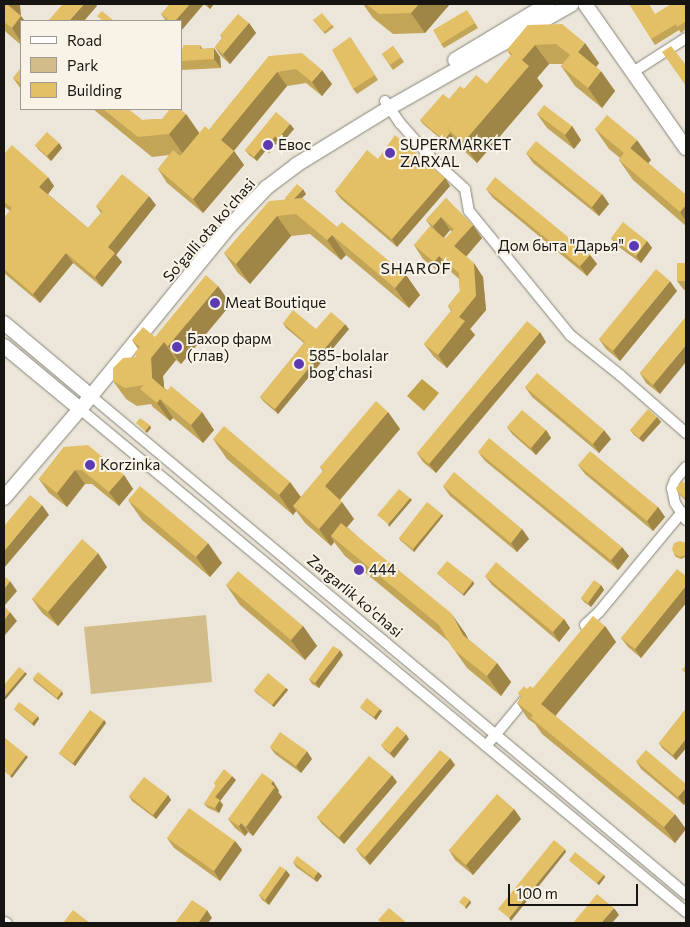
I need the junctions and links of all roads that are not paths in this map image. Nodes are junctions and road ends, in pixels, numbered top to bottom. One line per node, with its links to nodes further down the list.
1 (548, 4): 7 (main road, So'galli ota ko'chasi)
2 (572, 4): 7 (main road, So'galli ota ko'chasi)
3 (585, 4): 6 (main road)
4 (596, 4): 6 (main road)
5 (686, 38): 6 (street)
6 (637, 70): 8 (main road); 9 (main road)
7 (387, 105): 12 (main road, So'galli ota ko'chasi); 14 (street)
8 (686, 134)
9 (686, 148)
10 (4, 323): 12 (main road, Zargarlik ko'chasi)
11 (4, 346): 13 (main road)
12 (88, 393): 13 (main road, So'galli ota ko'chasi); 15 (street, Zargarlik ko'chasi)
13 (77, 406): 17 (street); 18 (main road, So'galli ota ko'chasi); 19 (main road, So'galli ota ko'chasi)
14 (686, 433)
15 (176, 467): 17 (street); 21 (street, Zargarlik ko'chasi)
16 (686, 467): 20 (street)
17 (165, 480): 22 (street)
18 (4, 484)
19 (4, 498)
20 (684, 516): 23 (street)
21 (308, 578): 22 (street); 25 (street, Zargarlik ko'chasi)
22 (297, 590): 26 (street)
23 (576, 637)
24 (535, 686): 25 (street)
25 (495, 734): 26 (street); 27 (street, Zargarlik ko'chasi)
26 (486, 746): 28 (street)
27 (686, 894)
28 (686, 912)

